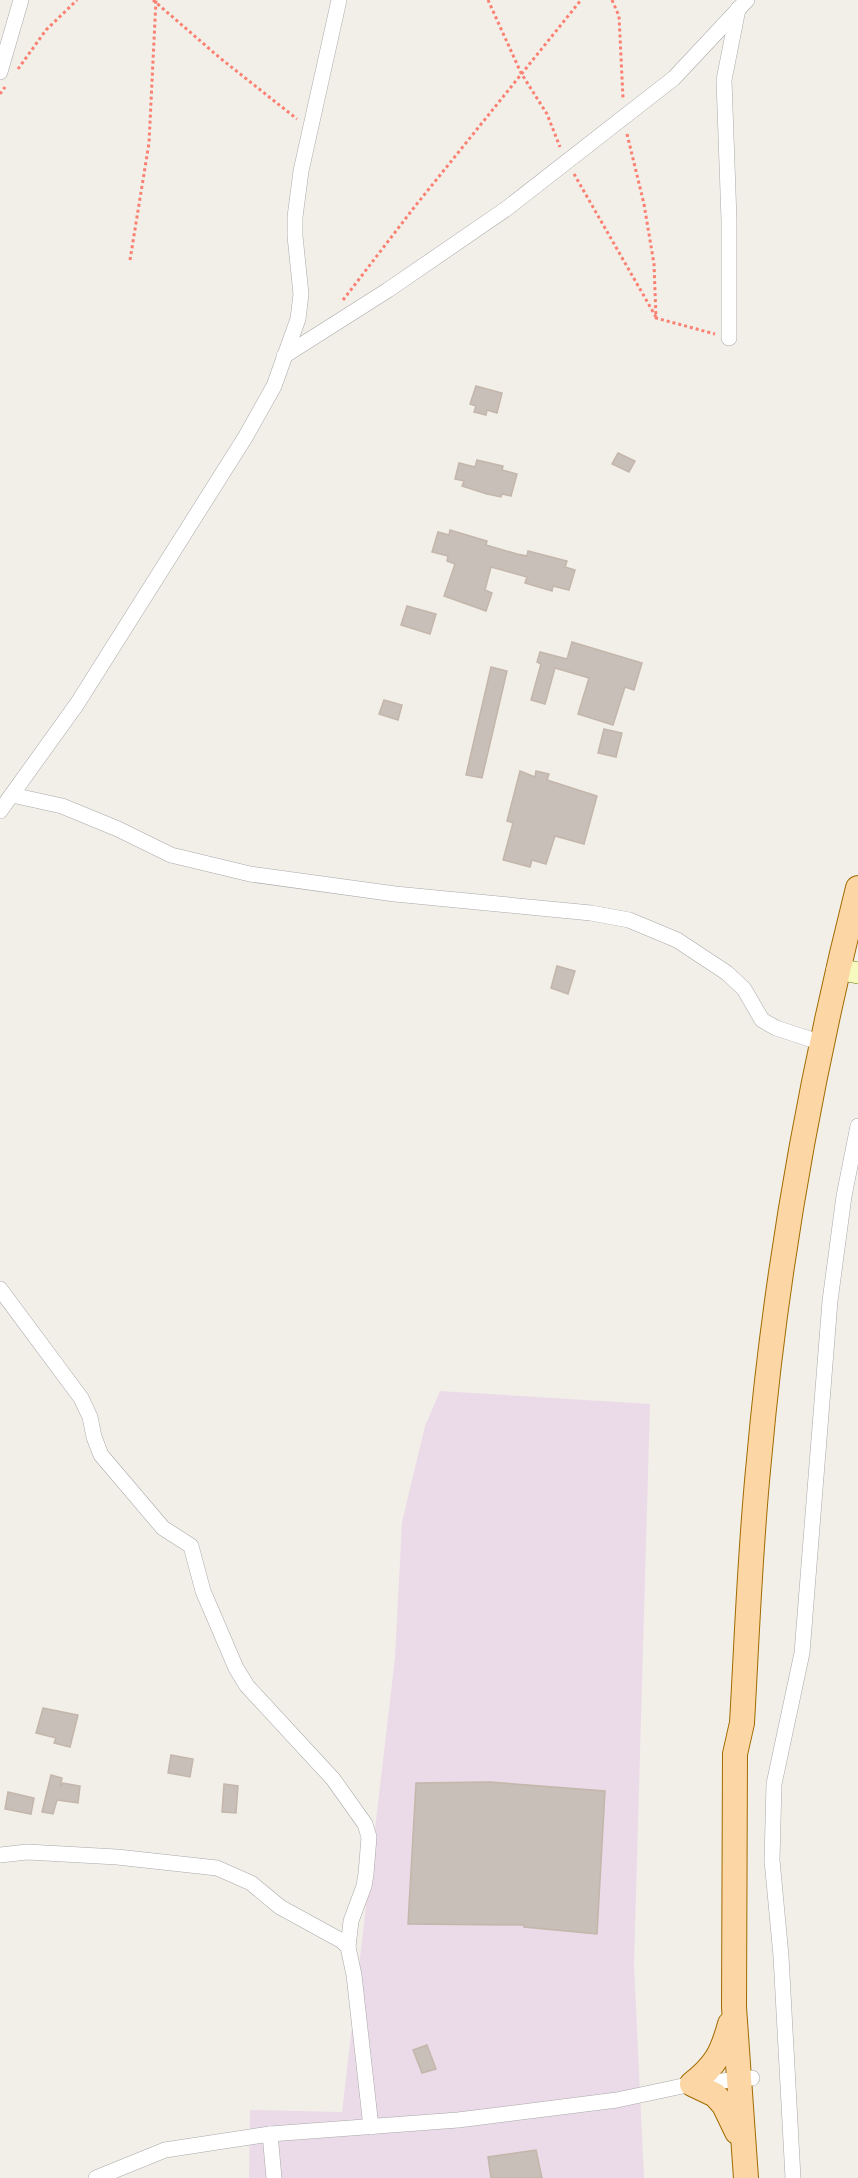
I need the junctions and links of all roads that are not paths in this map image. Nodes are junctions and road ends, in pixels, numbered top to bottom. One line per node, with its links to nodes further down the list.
1 (21, 0): 4 (street)
2 (339, 0): 6 (street)
3 (741, 3): 5 (street); 6 (street)
4 (6, 77)
5 (729, 338)
6 (284, 356): 7 (street)
7 (12, 795): 8 (street); 11 (street)
8 (0, 811)
9 (858, 888): 10 (main road)
10 (848, 971): 11 (main road)
11 (822, 1043): 14 (main road)
12 (858, 1126): 27 (street)
13 (0, 1289): 16 (street)
14 (742, 1723): 17 (main road); 18 (main road)
15 (0, 1855): 16 (street)
16 (348, 1947): 20 (street)
17 (734, 2007): 18 (main road); 19 (main road)
18 (745, 2079): 19 (street); 22 (main road); 26 (main road)
19 (692, 2084): 20 (street); 22 (main road)
20 (371, 2127): 21 (street)
21 (270, 2134): 23 (street); 24 (street)
22 (743, 2147): 25 (main road)
23 (96, 2178)
24 (274, 2178)
25 (746, 2178)
26 (758, 2178)
27 (793, 2178)

